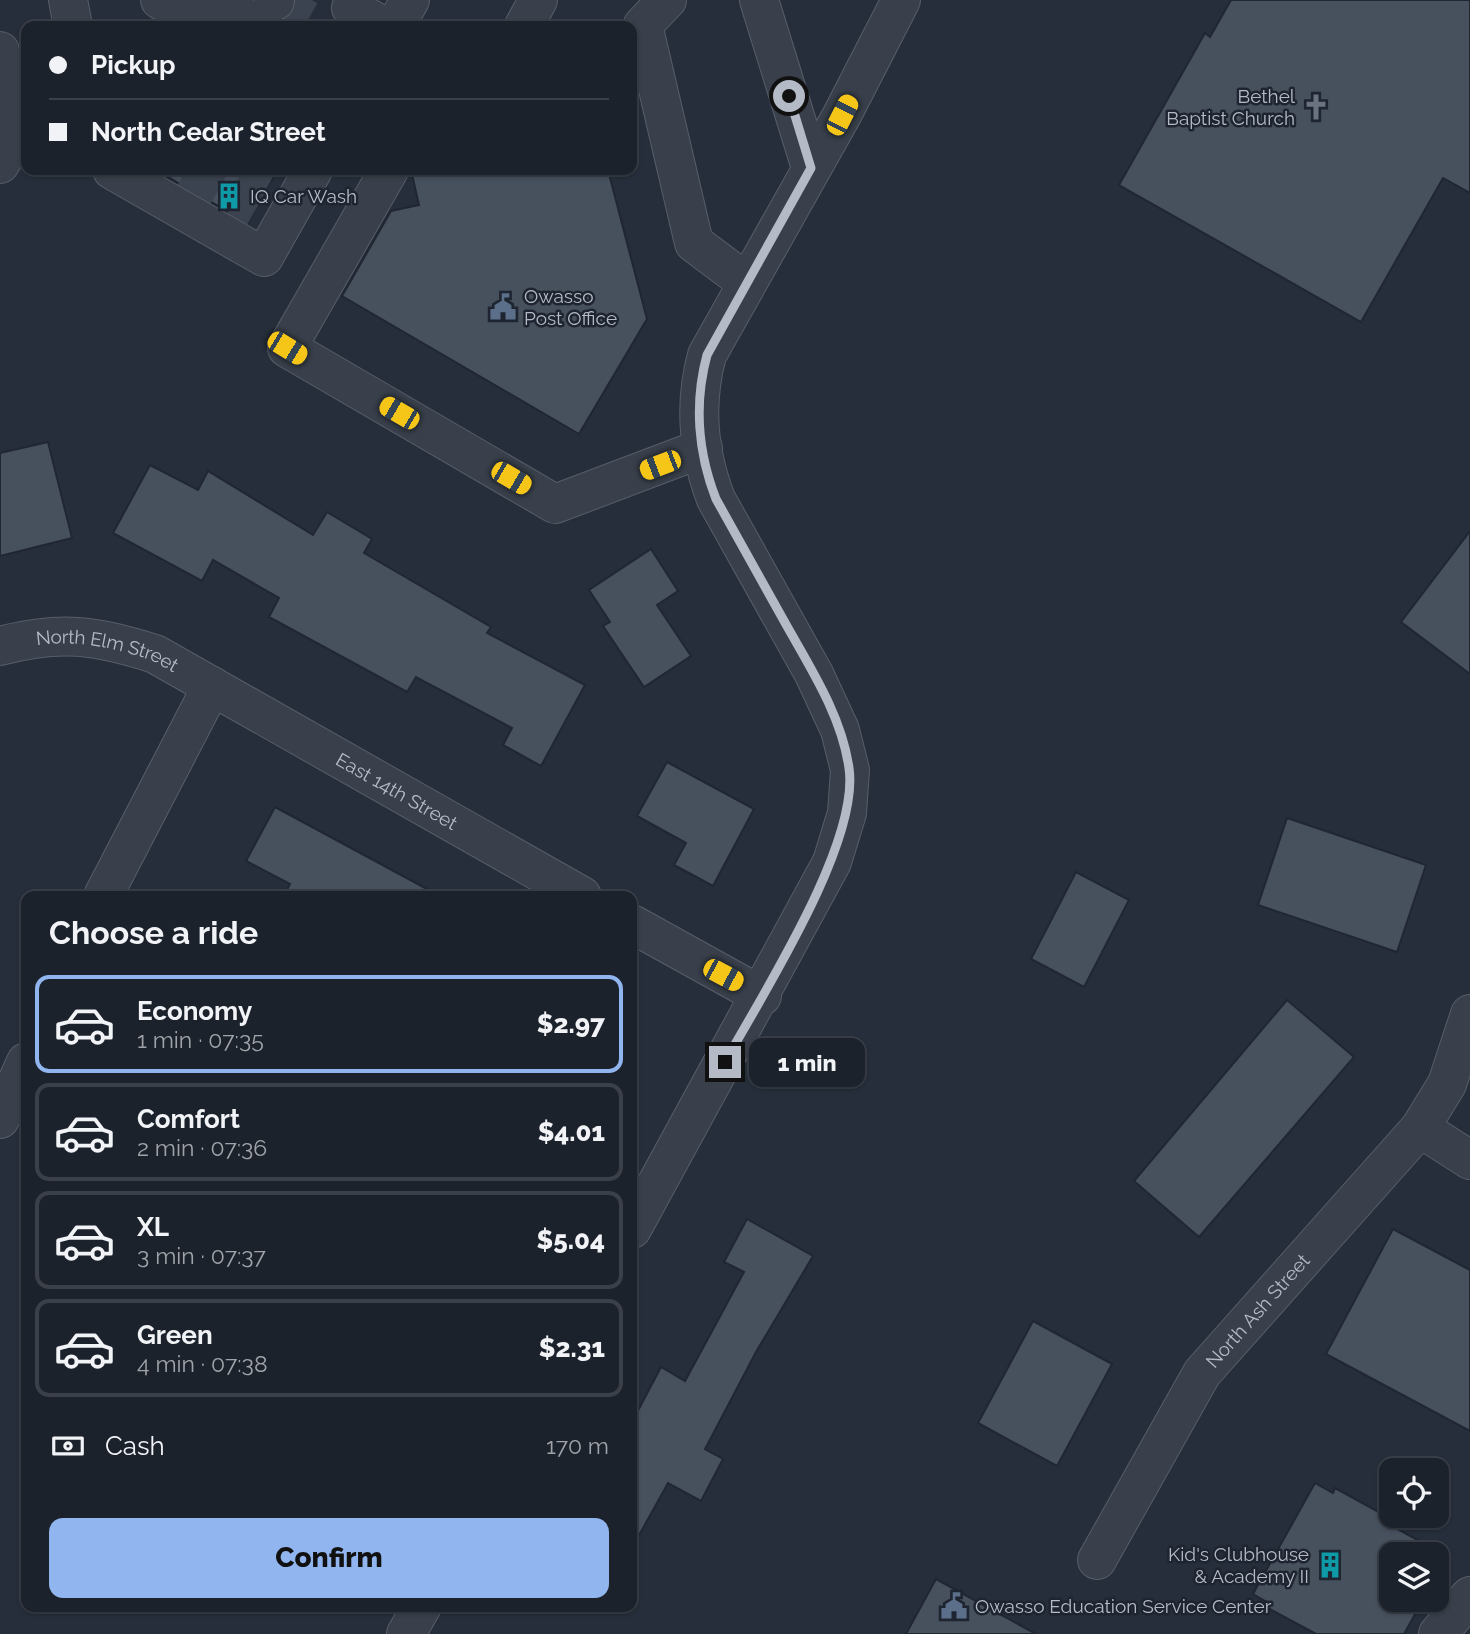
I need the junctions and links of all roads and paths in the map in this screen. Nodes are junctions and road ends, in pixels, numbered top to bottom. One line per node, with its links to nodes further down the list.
1 (68, 0): 9 (street)
2 (160, 0): 10 (street)
3 (213, 0): 8 (street)
4 (538, 0): 11 (street)
5 (667, 0): 19 (street)
6 (759, 0): 15 (street)
7 (901, 0): 15 (street)
8 (269, 9)
9 (72, 21)
10 (200, 21)
11 (527, 21)
12 (0, 51): 13 (street)
13 (4, 94): 14 (street)
14 (0, 164)
15 (811, 168): 19 (street)
16 (121, 175): 18 (street)
17 (386, 175): 20 (street)
18 (291, 190)
19 (746, 282): 20 (street)
20 (703, 448): 26 (street)
21 (0, 646): 22 (street, North Elm Street)
22 (212, 686): 23 (street); 24 (street, East 14th Street)
23 (106, 891)
24 (573, 891)
25 (637, 927): 26 (street)
26 (762, 996): 32 (street)
27 (1470, 1014): 30 (street, North Ash Street)
28 (21, 1073): 29 (street)
29 (0, 1119)
30 (1420, 1128): 31 (street); 33 (street, North Ash Street)
31 (1470, 1160)
32 (637, 1220)
33 (1097, 1560)
34 (1470, 1596): 37 (street)
35 (419, 1612): 36 (street)
36 (406, 1634)
37 (1438, 1634)

